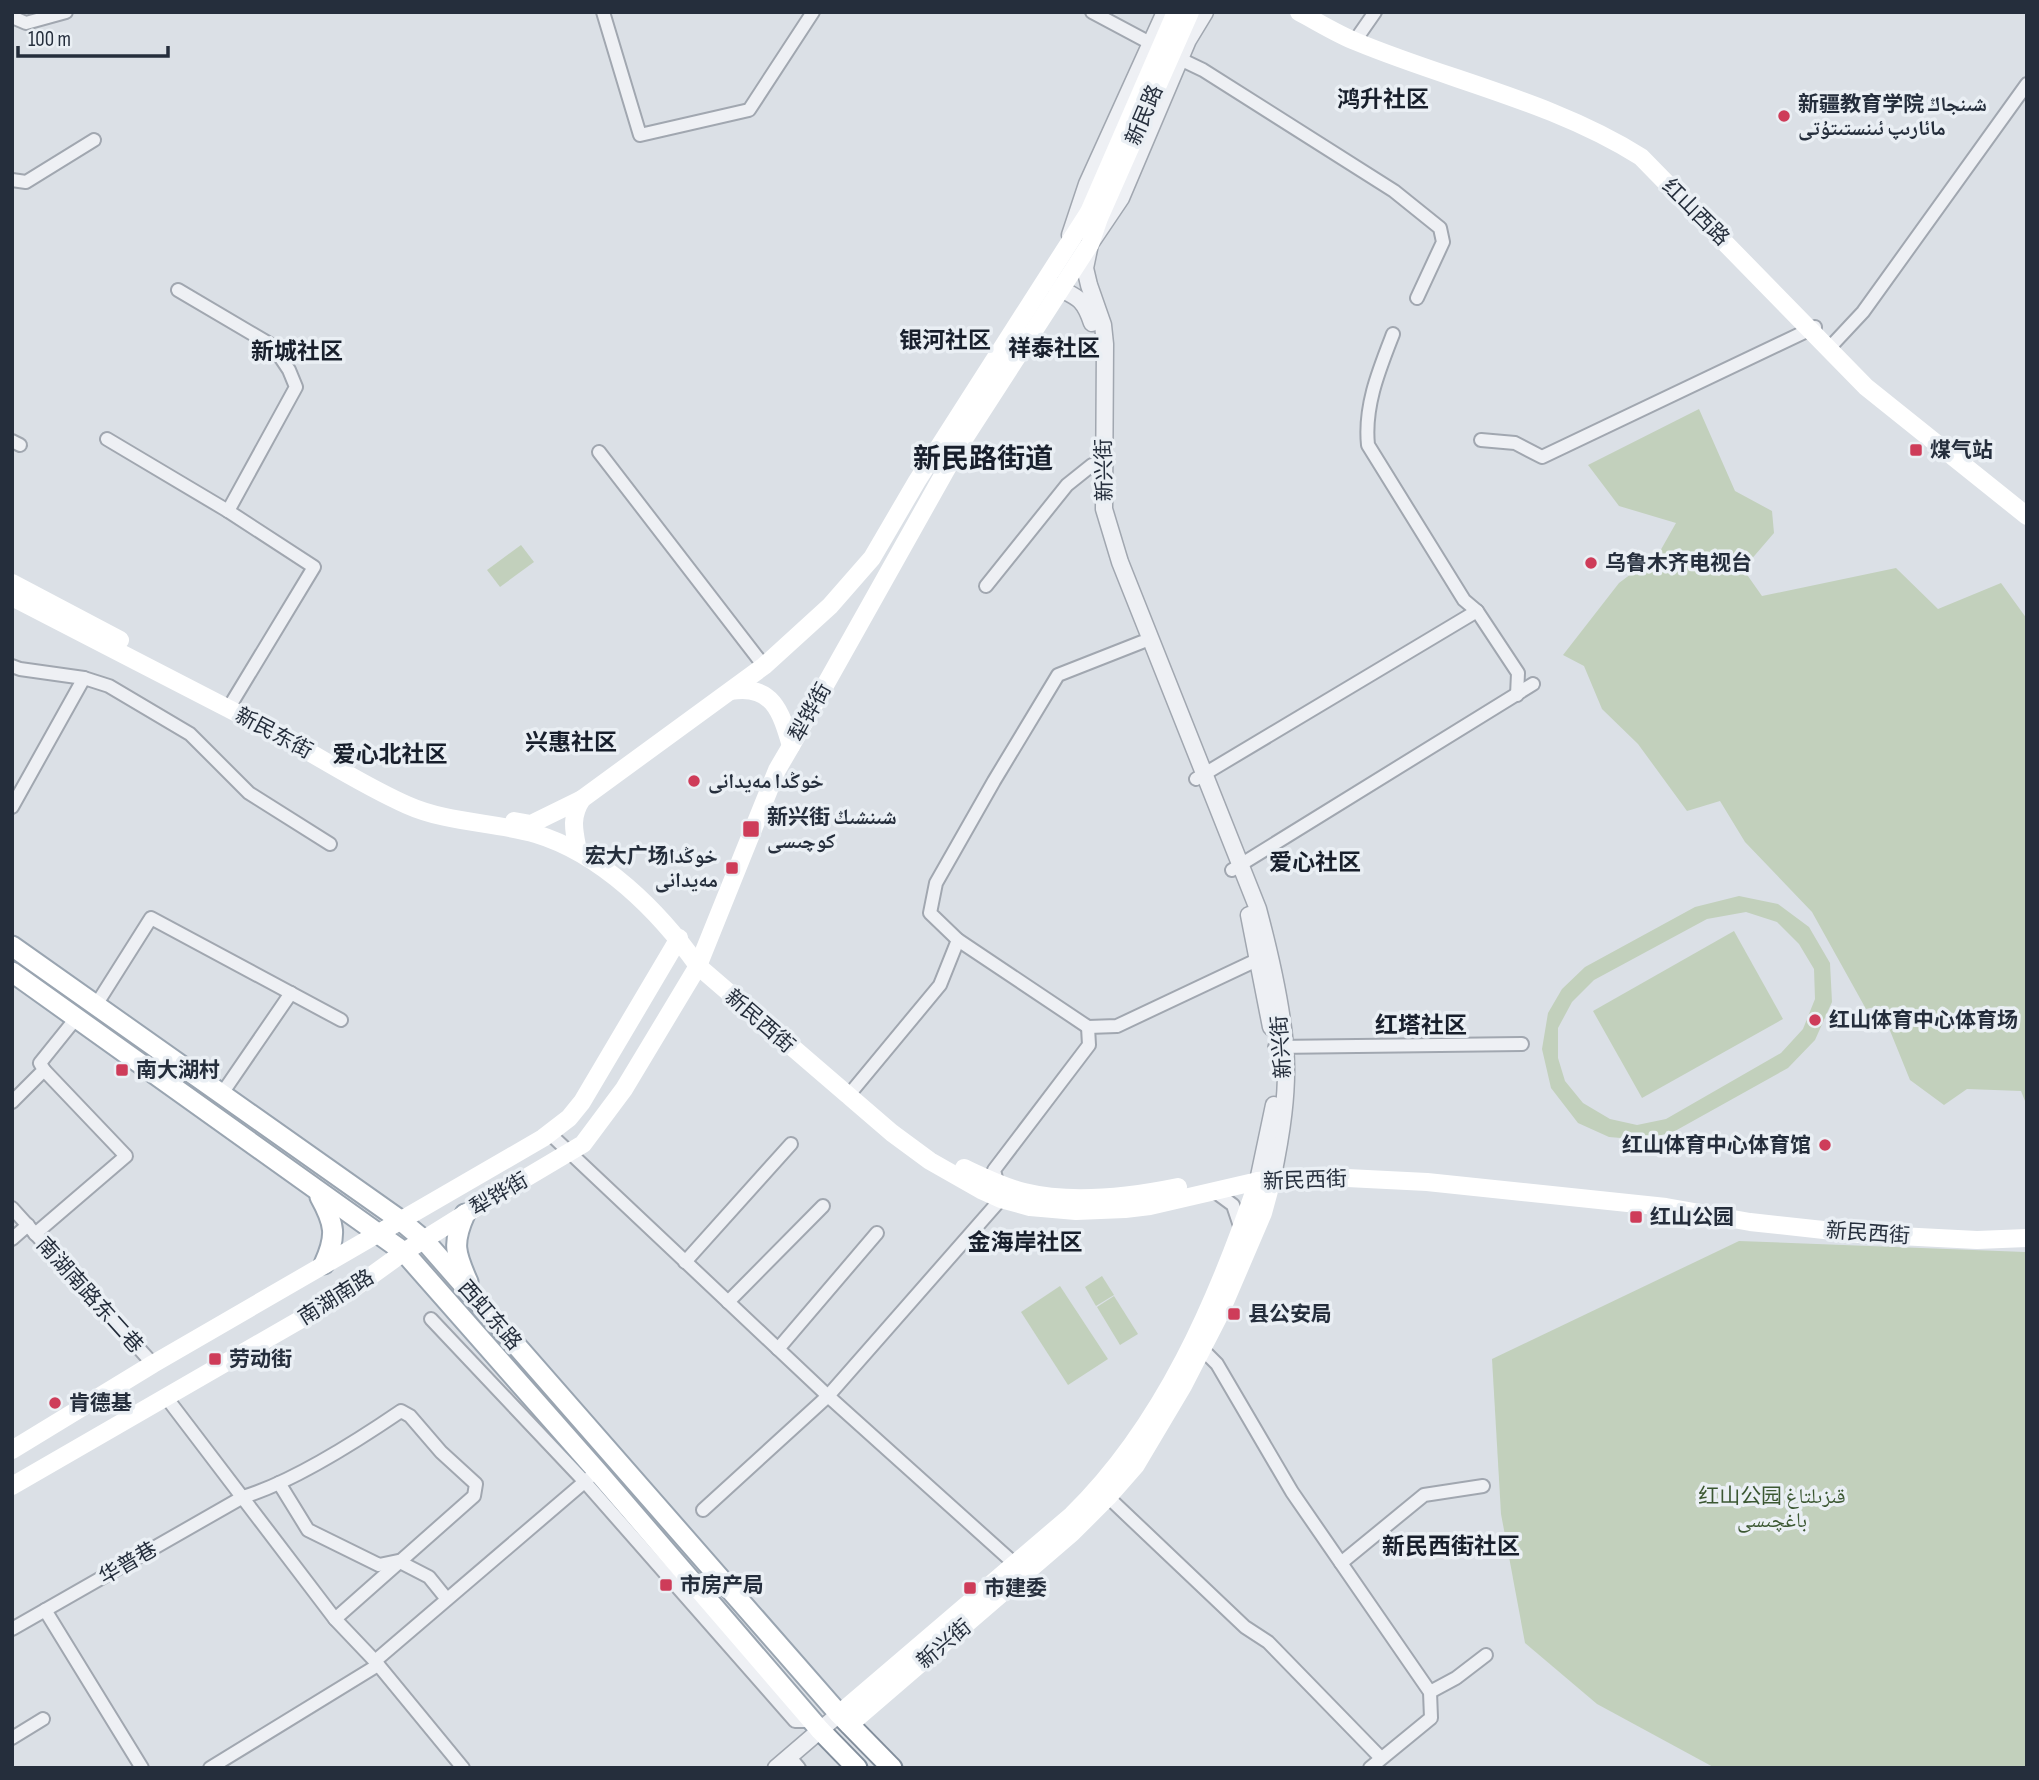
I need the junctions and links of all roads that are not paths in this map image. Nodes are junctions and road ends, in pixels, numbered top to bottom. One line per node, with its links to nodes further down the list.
1 (66, 12): 12 (street)
2 (603, 12): 3 (street)
3 (813, 12)
4 (1092, 12): 14 (street)
5 (1165, 12): 14 (street)
6 (1176, 12): 19 (main road, 新民路, bridge)
7 (1189, 12): 19 (main road, 新民路)
8 (1205, 12): 15 (street)
9 (1299, 12): 26 (main road, 红山西路)
10 (1319, 12): 13 (main road, 红山西路)
11 (1375, 12): 13 (street)
12 (12, 18)
13 (1359, 35): 26 (main road, 红山西路)
14 (1152, 44): 21 (street)
15 (1180, 60): 20 (street); 25 (street)
16 (2027, 84): 28 (street)
17 (94, 139): 18 (street)
18 (12, 180)
19 (1094, 215): 20 (main road, 犁铧街); 21 (main road)
20 (1090, 244): 24 (main road, 犁铧街); 49 (street, 新兴街)
21 (1066, 248): 22 (main road)
22 (1045, 280): 24 (street, 新兴街); 42 (main road)
23 (178, 289): 34 (street)
24 (1062, 290): 32 (street, 新兴街); 48 (main road, 犁铧街)
25 (1417, 298)
26 (1814, 328): 28 (main road, 红山西路); 30 (street); 35 (main road, 红山西路)
27 (1394, 334): 39 (street)
28 (1833, 343): 33 (main road, 红山西路)
29 (107, 439): 34 (street)
30 (1481, 440)
31 (599, 452): 42 (street)
32 (1092, 466): 37 (street); 40 (street, 新兴街)
33 (2027, 505)
34 (228, 511): 47 (street)
35 (2027, 516)
36 (12, 583): 47 (main road, 新民东街)
37 (986, 586)
38 (12, 597): 47 (main road, 新民东街)
39 (1477, 611): 46 (street); 49 (street)
40 (1142, 642): 49 (street, 新兴街); 56 (street)
41 (12, 666): 43 (street)
42 (764, 666): 45 (main road)
43 (84, 678): 51 (street); 52 (street)
44 (1533, 684): 46 (street)
45 (730, 691): 48 (main road); 50 (main road)
46 (1517, 695): 54 (street)
47 (230, 706): 50 (main road, 新民东街); 53 (main road, 新民东街)
48 (790, 746): 58 (main road, 犁铧街)
49 (1200, 777): 54 (street, 新兴街)
50 (582, 799): 53 (main road)
51 (12, 807)
52 (330, 844)
53 (578, 851): 55 (main road, 新民东街)
54 (1236, 868): 59 (street, 新兴街); 67 (street, 新兴街)
55 (679, 938): 58 (main road, 新民西街); 72 (main road, 犁铧街)
56 (958, 940): 65 (street); 69 (street)
57 (12, 946): 62 (main road, 西虹东路)
58 (701, 960): 69 (main road, 新民西街); 74 (main road, 犁铧街)
59 (1259, 960): 65 (street); 67 (street, 新兴街)
60 (12, 972): 63 (main road, 西虹东路)
61 (291, 993): 62 (street); 64 (street); 70 (street)
62 (96, 1005): 70 (main road, 西虹东路)
63 (77, 1017): 68 (street); 76 (main road, 西虹东路)
64 (341, 1020)
65 (1088, 1027): 78 (street)
66 (1522, 1044): 67 (street)
67 (1280, 1047): 75 (street, 新兴街)
68 (44, 1070): 71 (street); 85 (street)
69 (851, 1092): 78 (main road, 新民西街)
70 (221, 1094): 82 (main road, 西虹东路)
71 (12, 1102)
72 (549, 1133): 74 (street); 82 (main road, 犁铧街)
73 (791, 1144): 92 (street)
74 (569, 1153): 81 (main road, 犁铧街); 92 (street)
75 (1266, 1175): 77 (main road, 新民西街); 78 (main road, 新民西街); 83 (main road, 新兴街); 84 (main road, 新民西街); 88 (main road, 新民西街); 98 (main road, 新兴街)
76 (316, 1190): 86 (main road, 西虹东路); 93 (main road)
77 (1214, 1191): 78 (main road, 新民西街); 83 (street)
78 (1000, 1192): 100 (street)
79 (823, 1206): 95 (street)
80 (12, 1208): 85 (street, 南湖南路东二巷)
81 (465, 1214): 90 (main road, 犁铧街); 94 (main road)
82 (400, 1220): 86 (main road, 犁铧街); 90 (main road, 西虹东路)
83 (1242, 1229): 112 (main road, 新兴街)
84 (2027, 1229)
85 (31, 1230): 89 (street, 南湖南路东二巷); 99 (street, 南湖南路东二巷)
86 (377, 1233): 91 (main road, 西虹东路); 93 (main road, 南湖南路)
87 (877, 1233): 97 (street)
88 (2027, 1238)
89 (12, 1239)
90 (424, 1240): 91 (main road, 犁铧街); 94 (main road, 西虹东路)
91 (404, 1252): 101 (main road, 南湖南路); 103 (main road, 西虹东路)
92 (685, 1262): 95 (street)
93 (324, 1264): 99 (main road, 南湖南路)
94 (474, 1296): 121 (main road, 西虹东路)
95 (728, 1302): 97 (street)
96 (431, 1319): 103 (street)
97 (778, 1349): 100 (street)
98 (1202, 1349): 108 (main road, 新兴街); 111 (street)
99 (153, 1364): 102 (main road, 南湖南路)
100 (828, 1396): 109 (street); 112 (street)
101 (166, 1397): 105 (main road, 南湖南路); 107 (street)
102 (12, 1450)
103 (591, 1477): 113 (street); 122 (main road, 西虹东路)
104 (279, 1483): 107 (street, 华普巷); 110 (street); 110 (street, 华普巷)
105 (12, 1486)
106 (1483, 1486): 111 (street)
107 (243, 1497): 114 (street, 华普巷); 115 (street)
108 (1108, 1497): 121 (main road, 新兴街); 124 (street)
109 (703, 1510)
110 (398, 1561): 113 (street); 115 (street)
111 (1341, 1563): 119 (street)
112 (1016, 1565): 121 (main road, 新兴街)
113 (446, 1598): 118 (street)
114 (45, 1610): 116 (street, 华普巷); 126 (street)
115 (335, 1619): 118 (street)
116 (12, 1629)
117 (1486, 1655): 119 (street)
118 (376, 1663): 127 (street); 128 (street)
119 (1430, 1692): 124 (street)
120 (43, 1719): 123 (street)
121 (844, 1719): 122 (street); 131 (main road, 西虹东路)
122 (820, 1729): 125 (street); 129 (street); 130 (main road, 西虹东路)
123 (12, 1738)
124 (1381, 1758): 132 (street)
125 (793, 1766)
126 (142, 1768)
127 (210, 1768)
128 (463, 1768)
129 (776, 1768)
130 (858, 1768)
131 (892, 1768)
132 (1370, 1768)

